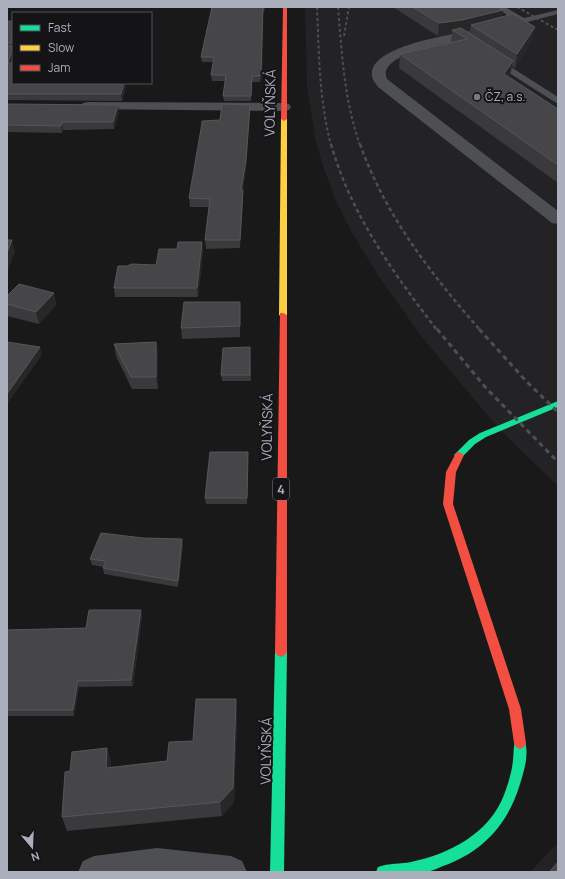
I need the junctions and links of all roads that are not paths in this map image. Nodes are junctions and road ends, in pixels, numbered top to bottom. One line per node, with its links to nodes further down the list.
1 (284, 7): 10 (main road, VOLYŇSKÁ / 4)
2 (499, 7): 4 (lane)
3 (558, 12): 4 (lane)
4 (521, 20): 5 (lane)
5 (458, 36): 6 (lane); 11 (street)
6 (471, 45)
7 (484, 54): 8 (lane)
8 (558, 101)
9 (78, 106): 10 (street)
10 (284, 107): 15 (main road, VOLYŇSKÁ / 4)
11 (558, 219)
12 (558, 404): 16 (main road)
13 (94, 872): 14 (street)
14 (231, 872)
15 (277, 872)
16 (383, 872)

